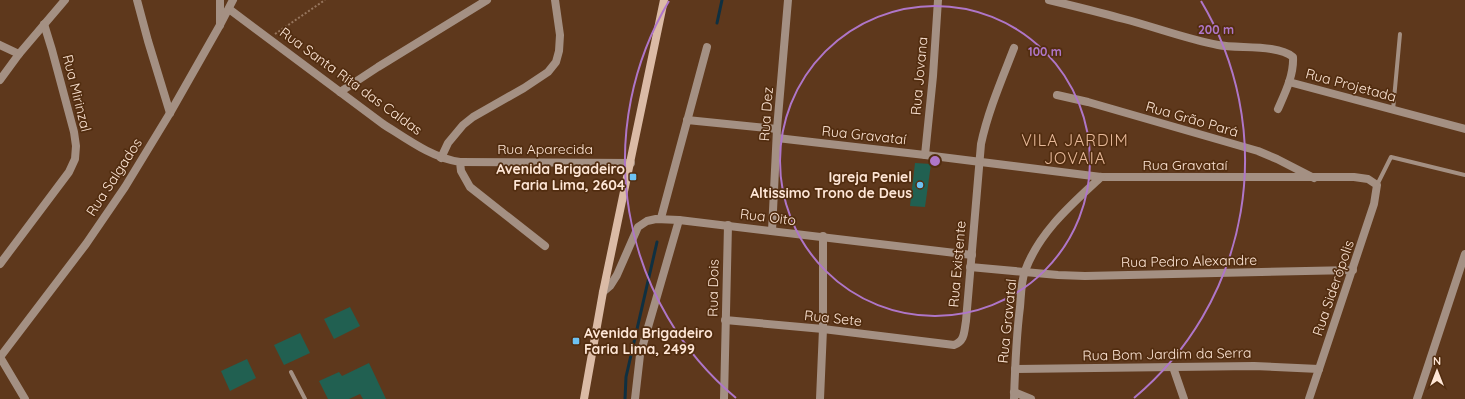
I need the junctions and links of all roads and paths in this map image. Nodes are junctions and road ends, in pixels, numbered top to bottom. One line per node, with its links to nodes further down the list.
1 (65, 0): 13 (street)
2 (137, 0): 27 (street)
3 (220, 0): 14 (street)
4 (233, 0): 12 (street, Rua Salgados)
5 (325, 0): 16 (path)
6 (487, 0): 23 (street)
7 (555, 0): 33 (street)
8 (664, 0): 36 (main road)
9 (788, 0): 29 (street, Rua Dez)
10 (938, 0): 32 (street, Rua Jovana)
11 (1049, 0): 22 (street, Rua Projetada)
12 (229, 9): 14 (street, Rua Salgados); 16 (street, Rua Santa Rita das Caldas)
13 (44, 24): 20 (street); 49 (street, Rua Mirinzal)
14 (220, 25): 27 (street, Rua Salgados)
15 (1400, 34): 26 (lane)
16 (269, 38): 23 (street, Rua Santa Rita das Caldas)
17 (0, 45): 20 (street)
18 (707, 47): 28 (street)
19 (1014, 48): 35 (street, Rua Existente)
20 (19, 54): 21 (street)
21 (0, 80)
22 (1289, 82): 25 (street); 26 (street, Rua Projetada)
23 (340, 92): 33 (street, Rua Santa Rita das Caldas)
24 (1057, 95): 39 (street, Rua Grão Pará)
25 (1278, 109)
26 (1393, 110): 30 (street, Rua Projetada)
27 (170, 113): 58 (street, Rua Salgados)
28 (687, 120): 29 (street); 41 (street)
29 (777, 129): 31 (street, Rua Dez)
30 (1465, 129)
31 (777, 138): 32 (street, Rua Gravataí); 44 (street, Rua Dez)
32 (925, 155): 35 (street, Rua Gravataí)
33 (441, 158): 34 (street, Rua Santa Rita das Caldas)
34 (460, 162): 36 (street, Rua Aparecida); 46 (street)
35 (978, 162): 38 (street, Rua Gravataí); 48 (street, Rua Existente)
36 (631, 163): 54 (main road)
37 (1465, 174): 40 (lane)
38 (1101, 177): 39 (street, Rua Gravataí); 53 (street, Rua Gravatal)
39 (1315, 178): 40 (street, Rua Gravataí)
40 (1377, 185): 52 (street, Rua Siderópolis)
41 (661, 218): 42 (street, Rua Oito); 54 (street, Rua Oito)
42 (679, 220): 43 (street, Rua Oito); 67 (street)
43 (728, 225): 44 (street, Rua Oito); 55 (street, Rua Dois)
44 (772, 231): 45 (street, Rua Oito)
45 (823, 236): 48 (street, Rua Oito); 56 (street)
46 (545, 246)
47 (1465, 254): 50 (street)
48 (972, 255): 51 (street, Rua Existente)
49 (0, 264)
50 (1464, 266): 73 (street)
51 (970, 267): 53 (street); 57 (street, Rua Existente)
52 (1353, 270): 53 (street, Rua Pedro Alexandre); 60 (street, Rua Siderópolis)
53 (1025, 272): 61 (street, Rua Gravatal)
54 (603, 292): 66 (main road)
55 (726, 320): 56 (street, Rua Sete); 68 (street, Rua Dois)
56 (823, 329): 57 (street, Rua Sete); 69 (street)
57 (937, 343)
58 (0, 357): 64 (street)
59 (1173, 367): 60 (street, Rua Bom Jardim da Serra); 61 (street, Rua Bom Jardim da Serra); 71 (street)
60 (1319, 368): 72 (street, Rua Siderópolis)
61 (1015, 369): 63 (street, Rua Gravatal)
62 (291, 372): 65 (lane)
63 (1014, 396): 70 (street)
64 (25, 399)
65 (305, 399)
66 (584, 399)
67 (635, 399)
68 (724, 399)
69 (820, 399)
70 (1031, 399)
71 (1184, 399)
72 (1309, 399)
73 (1417, 399)

